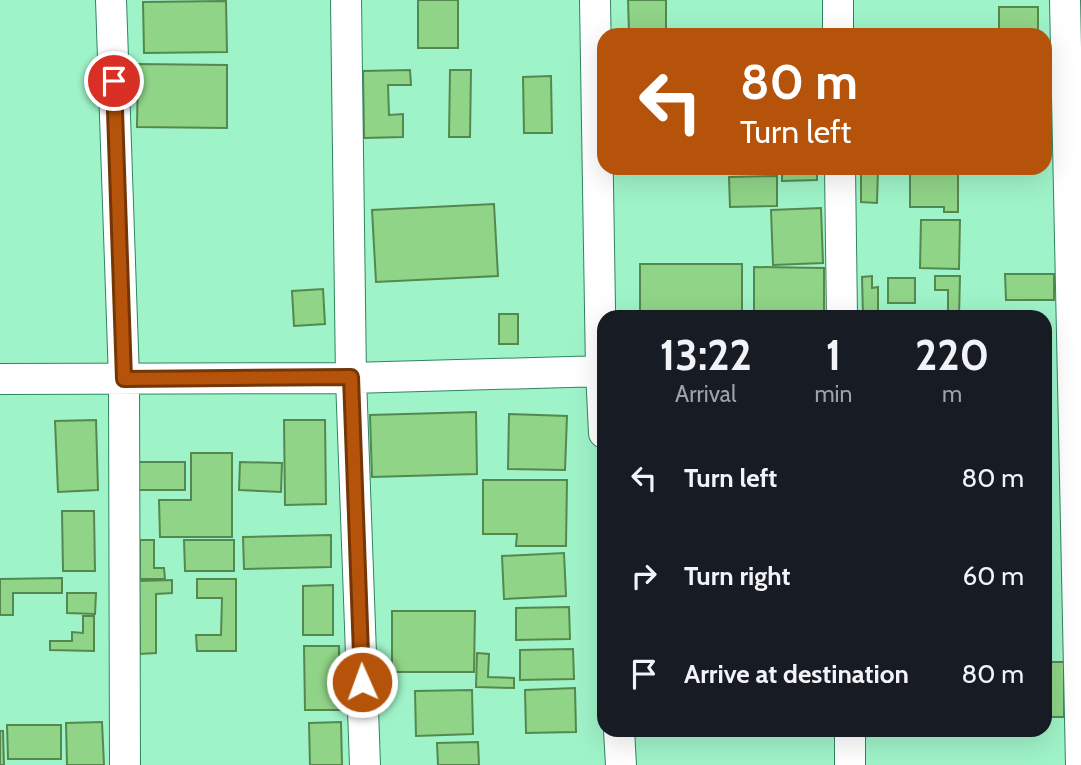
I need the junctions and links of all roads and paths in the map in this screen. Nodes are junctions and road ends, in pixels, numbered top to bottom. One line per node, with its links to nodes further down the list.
1 (111, 0): 16 (street)
2 (346, 0): 14 (street)
3 (595, 0): 7 (street)
4 (838, 0): 6 (street)
5 (1065, 0): 13 (street)
6 (838, 28)
7 (597, 106)
8 (598, 175): 10 (street)
9 (840, 175): 11 (street)
10 (601, 310)
11 (842, 310)
12 (597, 371): 14 (street)
13 (1066, 374): 23 (street)
14 (351, 377): 16 (street); 20 (street)
15 (0, 379): 16 (street)
16 (124, 379): 19 (street)
17 (619, 737): 21 (street)
18 (850, 737): 22 (street)
19 (125, 765)
20 (365, 765)
21 (621, 765)
22 (850, 765)
23 (1081, 765)

